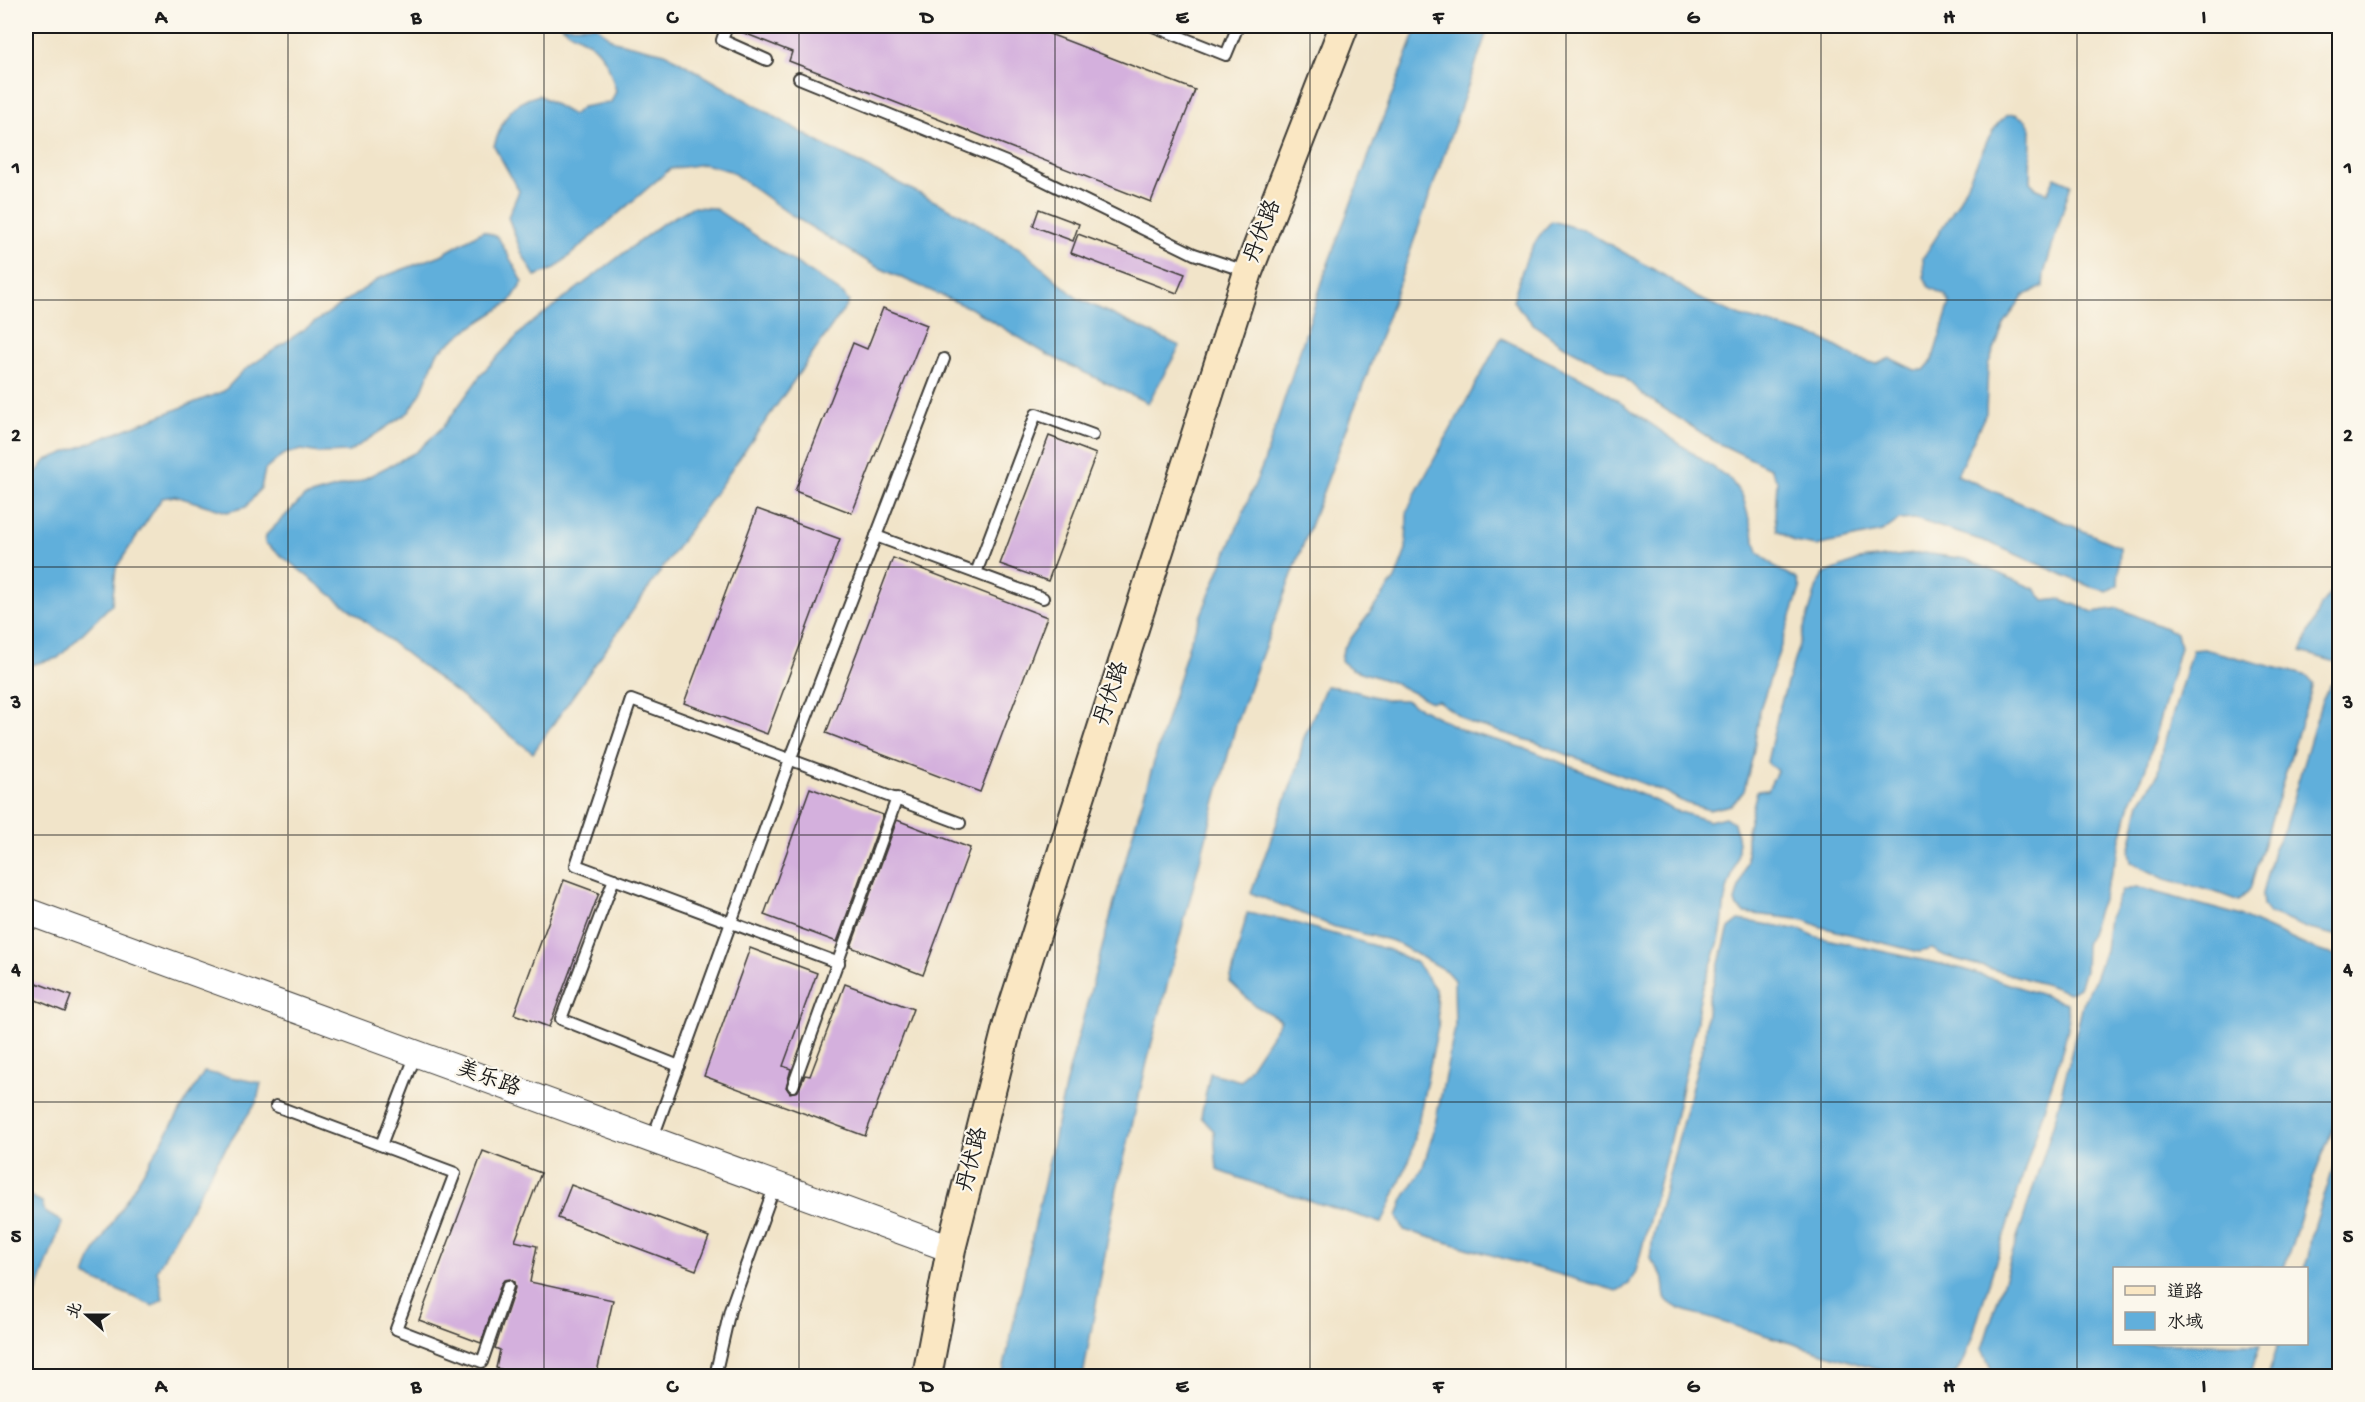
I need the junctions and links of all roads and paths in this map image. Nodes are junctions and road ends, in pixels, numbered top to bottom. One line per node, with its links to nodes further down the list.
1 (728, 26): 5 (lane)
2 (1153, 26): 3 (lane)
3 (1238, 26)
4 (1344, 26): 7 (main road, 丹伏路)
5 (767, 60)
6 (799, 78): 7 (lane)
7 (1248, 272): 27 (main road, 丹伏路)
8 (944, 359): 10 (lane)
9 (1093, 435): 11 (lane)
10 (876, 536): 11 (lane); 13 (lane)
11 (976, 573): 12 (lane)
12 (1043, 598)
13 (790, 760): 14 (lane); 16 (lane); 18 (lane)
14 (897, 798): 15 (lane); 19 (lane)
15 (960, 823)
16 (614, 879): 18 (lane); 21 (lane)
17 (26, 911): 20 (street, 美乐路)
18 (731, 923): 19 (lane); 21 (lane)
19 (839, 963): 22 (lane)
20 (416, 1054): 24 (street, 美乐路); 25 (lane)
21 (679, 1065): 24 (lane)
22 (793, 1086)
23 (276, 1106): 25 (lane)
24 (652, 1140): 26 (street, 美乐路)
25 (381, 1145): 28 (lane)
26 (775, 1185): 27 (street, 美乐路); 29 (lane)
27 (951, 1249): 30 (main road, 丹伏路)
28 (507, 1286)
29 (715, 1377)
30 (927, 1377)

